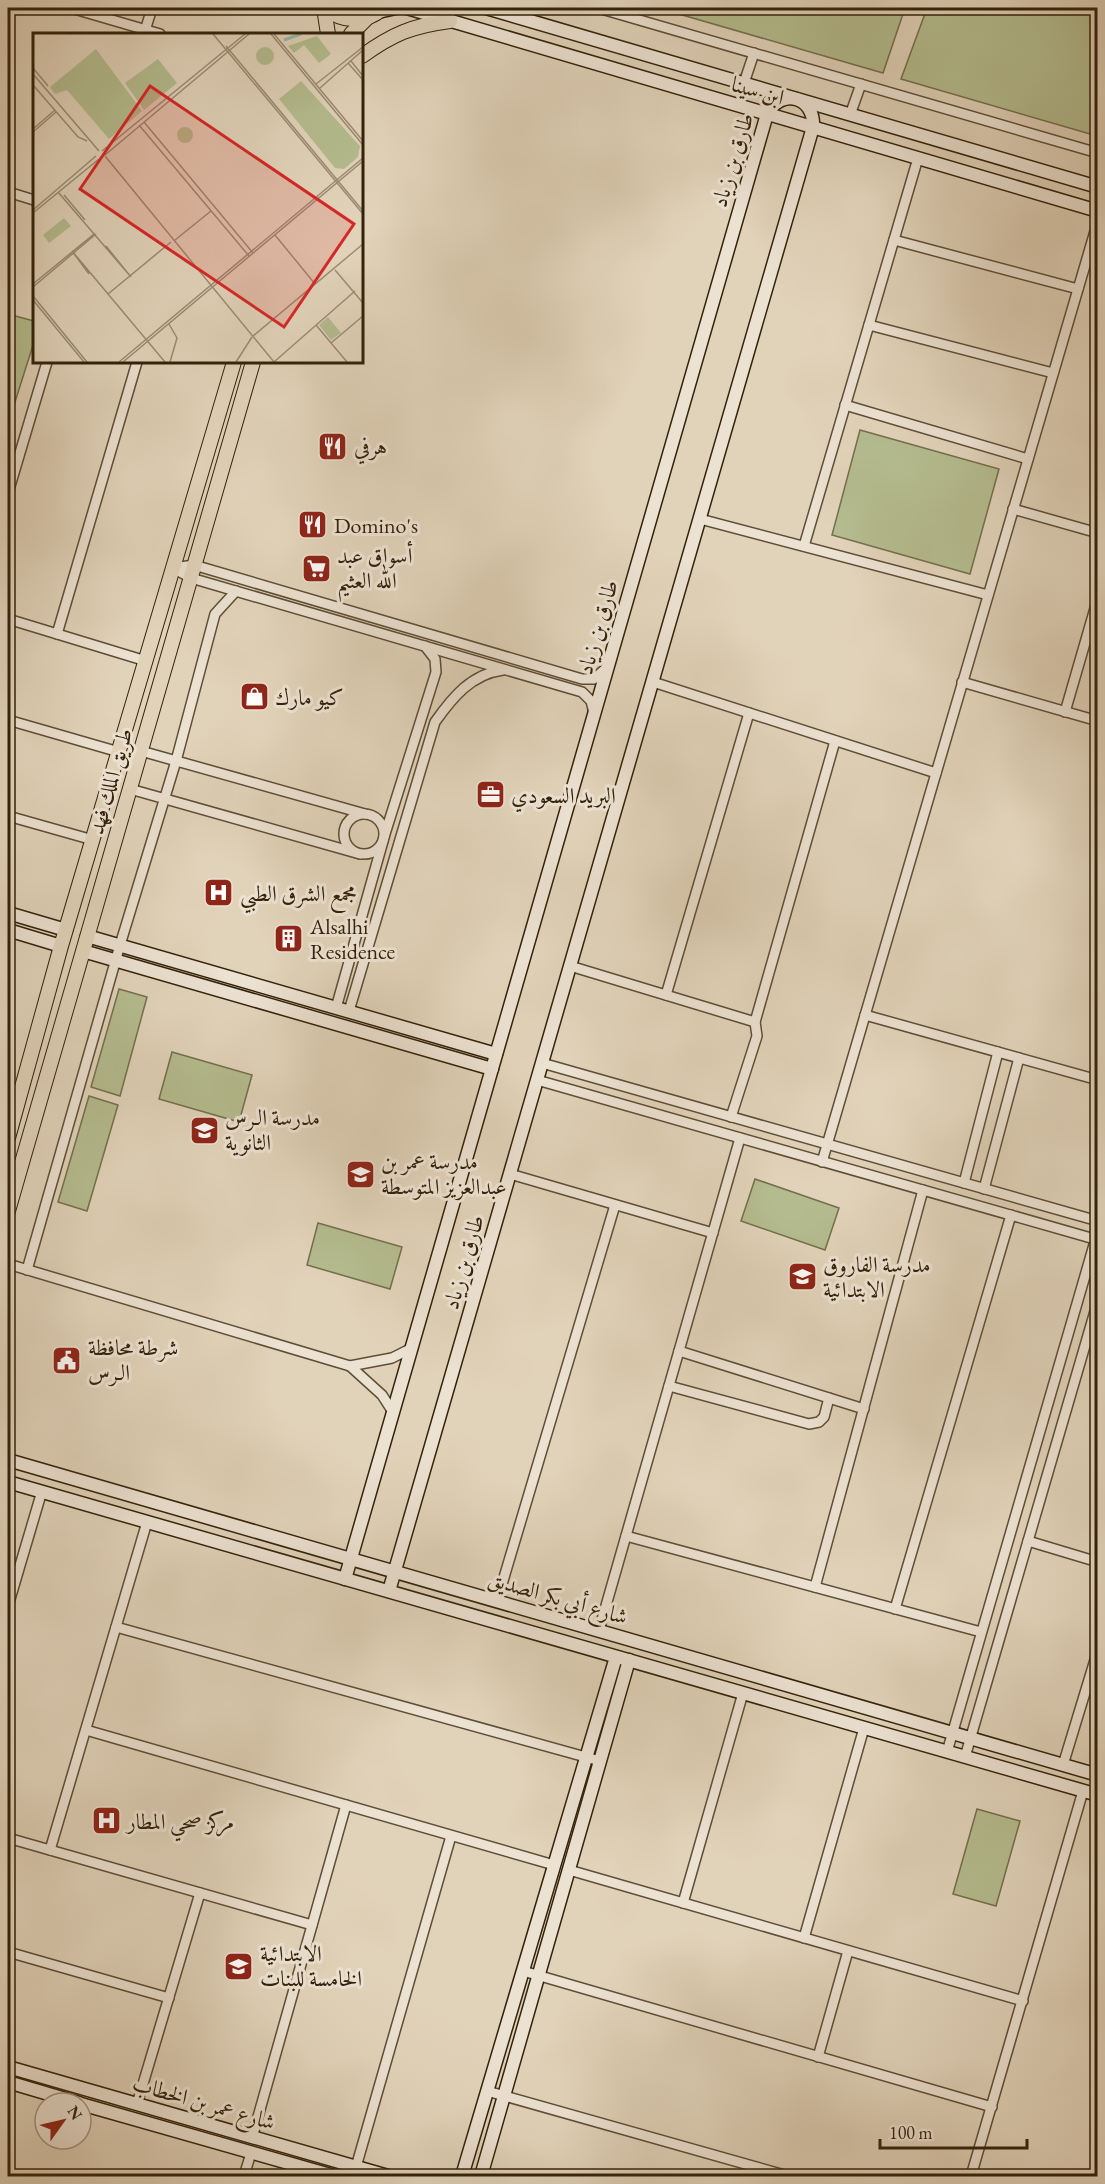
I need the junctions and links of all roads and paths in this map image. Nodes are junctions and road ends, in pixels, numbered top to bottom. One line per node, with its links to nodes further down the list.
1 (71, 8): 12 (street)
2 (152, 8): 12 (street)
3 (325, 8): 9 (main road); 13 (main road)
4 (396, 8): 9 (street)
5 (408, 8): 11 (street, ابن سينا)
6 (486, 8): 17 (street, ابن سينا)
7 (598, 8): 10 (street)
8 (637, 8): 10 (street)
9 (376, 12): 14 (main road)
10 (634, 18): 15 (street)
11 (450, 21): 16 (main road); 20 (street, ابن سينا)
12 (145, 32)
13 (328, 33)
14 (352, 33)
15 (754, 53): 17 (street); 18 (street)
16 (363, 55)
17 (744, 84): 19 (street, ابن سينا)
18 (861, 84): 21 (street); 23 (street)
19 (798, 99): 20 (street, طارق بن زياد); 21 (street, ابن سينا); 22 (street)
20 (767, 114): 22 (street, ابن سينا); 55 (street, طارق بن زياد)
21 (850, 115): 25 (street, ابن سينا)
22 (813, 128): 24 (street, ابن سينا); 42 (street, طارق بن زياد)
23 (1098, 153)
24 (918, 158): 28 (street, ابن سينا); 30 (street)
25 (1098, 187)
26 (8, 192): 27 (street)
27 (33, 200)
28 (1098, 211)
29 (1098, 221): 31 (street)
30 (894, 240): 31 (street); 32 (street)
31 (1078, 289): 37 (street)
32 (869, 325): 37 (street); 38 (street)
33 (47, 363): 40 (street)
34 (137, 363): 52 (street)
35 (234, 363): 45 (main road, طريق الملك فهد)
36 (254, 363): 46 (main road, طريق الملك فهد)
37 (1053, 373): 39 (street)
38 (845, 405): 39 (street); 44 (street)
39 (1028, 459): 41 (street)
40 (8, 493)
41 (1013, 509): 43 (street); 48 (street)
42 (700, 519): 44 (street); 57 (street, طارق بن زياد)
43 (1098, 533)
44 (804, 546): 48 (street)
45 (173, 568): 46 (street); 54 (main road, طريق الملك فهد)
46 (193, 572): 47 (street); 55 (street); 65 (main road, طريق الملك فهد)
47 (236, 591): 53 (street); 67 (street)
48 (988, 596): 58 (street)
49 (1098, 598): 51 (street)
50 (8, 619): 52 (street)
51 (1094, 624): 59 (street)
52 (57, 634): 54 (street)
53 (423, 645): 56 (street); 74 (street)
54 (146, 661): 66 (main road, طريق الملك فهد)
55 (609, 664): 60 (street, طارق بن زياد)
56 (506, 669): 60 (street); 73 (street)
57 (652, 682): 61 (street); 86 (street, طارق بن زياد)
58 (963, 682): 59 (street); 68 (street)
59 (1065, 712): 63 (street)
60 (594, 713): 92 (street, طارق بن زياد)
61 (749, 713): 64 (street); 87 (street)
62 (8, 720): 66 (street)
63 (1098, 721)
64 (835, 741): 68 (street); 90 (street)
65 (141, 751): 67 (street); 69 (main road, طريق الملك فهد)
66 (119, 752): 75 (main road, طريق الملك فهد)
67 (176, 761): 70 (street); 71 (street)
68 (936, 773): 89 (street)
69 (130, 789): 70 (street); 81 (main road, طريق الملك فهد)
70 (164, 798): 76 (street); 82 (street)
71 (365, 814): 74 (street); 76 (street)
72 (8, 816): 75 (street)
73 (403, 829): 74 (street); 77 (street)
74 (384, 839): 76 (street); 77 (street); 88 (street)
75 (93, 840): 80 (main road, طريق الملك فهد)
76 (360, 854)
77 (393, 862): 88 (street)
78 (8, 913): 80 (street)
79 (8, 930): 83 (street)
80 (66, 930): 83 (main road, طريق الملك فهد)
81 (87, 936): 82 (street); 84 (main road, طريق الملك فهد)
82 (120, 945): 85 (street); 88 (street)
83 (61, 946): 99 (main road, طريق الملك فهد)
84 (83, 951): 85 (street); 108 (main road, طريق الملك فهد)
85 (117, 961): 95 (street); 114 (street)
86 (570, 966): 87 (street); 94 (street, طارق بن زياد)
87 (666, 995): 90 (street)
88 (342, 1010): 92 (street)
89 (865, 1015): 91 (street); 101 (street)
90 (755, 1022): 98 (street)
91 (998, 1052): 93 (street); 104 (street)
92 (496, 1054): 95 (street, طارق بن زياد)
93 (1019, 1058): 97 (street); 105 (street)
94 (542, 1063): 96 (street, طارق بن زياد); 98 (street)
95 (492, 1069): 117 (street, طارق بن زياد)
96 (537, 1080): 100 (street); 103 (street, طارق بن زياد)
97 (1098, 1080)
98 (731, 1117): 101 (street)
99 (8, 1138)
100 (740, 1138): 102 (street); 111 (street)
101 (827, 1144): 102 (street); 104 (street)
102 (822, 1161): 106 (street)
103 (510, 1174): 107 (street); 133 (street, طارق بن زياد)
104 (964, 1183): 105 (street)
105 (984, 1189): 110 (street)
106 (924, 1190): 109 (street); 122 (street)
107 (615, 1205): 111 (street); 137 (street)
108 (8, 1211)
109 (1011, 1215): 112 (street); 139 (street)
110 (1098, 1221)
111 (713, 1233): 118 (street)
112 (1097, 1237): 142 (street)
113 (8, 1264): 114 (street)
114 (27, 1270): 119 (street)
115 (1098, 1301): 116 (street)
116 (1093, 1333): 130 (street)
117 (412, 1348): 119 (street); 123 (street, طارق بن زياد)
118 (679, 1351): 120 (street); 121 (street)
119 (350, 1366): 123 (street)
120 (669, 1386): 121 (street); 129 (street)
121 (829, 1398): 122 (street)
122 (864, 1408): 135 (street)
123 (393, 1412): 131 (street, طارق بن زياد)
124 (8, 1452): 125 (street)
125 (12, 1461): 131 (street, شارع أبي بكر الصديق)
126 (8, 1482): 127 (street, شارع أبي بكر الصديق)
127 (42, 1491): 128 (street, شارع أبي بكر الصديق); 138 (street)
128 (147, 1522): 134 (street, شارع أبي بكر الصديق); 140 (street)
129 (626, 1536): 135 (street); 141 (street)
130 (1028, 1540): 132 (street); 151 (street)
131 (351, 1559): 133 (street, شارع أبي بكر الصديق); 134 (street, طارق بن زياد)
132 (1098, 1562)
133 (395, 1571): 136 (street, طارق بن زياد); 137 (street, شارع أبي بكر الصديق)
134 (345, 1579): 136 (street, شارع أبي بكر الصديق)
135 (815, 1587): 139 (street)
136 (389, 1591): 144 (street, شارع أبي بكر الصديق)
137 (497, 1601): 141 (street, شارع أبي بكر الصديق)
138 (8, 1606)
139 (895, 1609): 142 (street)
140 (116, 1627): 149 (street); 154 (street)
141 (599, 1630): 150 (street, شارع أبي بكر الصديق)
142 (981, 1632): 150 (street)
143 (1098, 1650): 146 (street)
144 (616, 1657): 145 (street, شارع أبي بكر الصديق); 154 (street)
145 (629, 1660): 147 (street, شارع أبي بكر الصديق); 155 (street)
146 (1095, 1669): 156 (street)
147 (743, 1693): 148 (street, شارع أبي بكر الصديق); 167 (street)
148 (864, 1728): 152 (street, شارع أبي بكر الصديق); 169 (street)
149 (86, 1730): 160 (street); 163 (street)
150 (953, 1732): 151 (street, شارع أبي بكر الصديق); 152 (street)
151 (971, 1738): 153 (street); 156 (street, شارع أبي بكر الصديق)
152 (947, 1752): 153 (street, شارع أبي بكر الصديق)
153 (965, 1757): 158 (street, شارع أبي بكر الصديق)
154 (586, 1758): 155 (street); 164 (street)
155 (600, 1761): 165 (street)
156 (1063, 1765): 157 (street, شارع أبي بكر الصديق)
157 (1098, 1775)
158 (1083, 1791): 159 (street, شارع أبي بكر الصديق); 175 (street)
159 (1098, 1796)
160 (346, 1805): 161 (street); 168 (street)
161 (451, 1836): 164 (street); 187 (street)
162 (8, 1838): 163 (street)
163 (50, 1850): 166 (street)
164 (554, 1865): 172 (street)
165 (569, 1870): 167 (street); 173 (street)
166 (200, 1893): 168 (street); 174 (street)
167 (683, 1903): 169 (street)
168 (312, 1925): 185 (street)
169 (804, 1938): 170 (street)
170 (848, 1950): 175 (street); 176 (street)
171 (8, 1952): 174 (street)
172 (523, 1971): 173 (street); 180 (street)
173 (538, 1975): 176 (street); 181 (street)
174 (169, 1998): 182 (street)
175 (1023, 2001): 184 (street)
176 (818, 2056): 184 (street)
177 (8, 2067): 182 (street, شارع عمر بن الخطاب)
178 (8, 2082): 179 (street, شارع عمر بن الخطاب)
179 (39, 2091)
180 (488, 2091): 181 (street); 191 (street)
181 (504, 2096): 192 (street); 193 (street)
182 (137, 2104): 185 (street, شارع عمر بن الخطاب)
183 (93, 2107): 186 (street, شارع عمر بن الخطاب)
184 (992, 2107): 194 (street)
185 (252, 2138): 187 (street, شارع عمر بن الخطاب)
186 (251, 2153): 188 (street); 189 (street, شارع عمر بن الخطاب)
187 (356, 2167): 190 (street, شارع عمر بن الخطاب)
188 (244, 2176)
189 (334, 2176)
190 (388, 2176)
191 (462, 2176)
192 (481, 2176)
193 (788, 2176)
194 (971, 2176)

